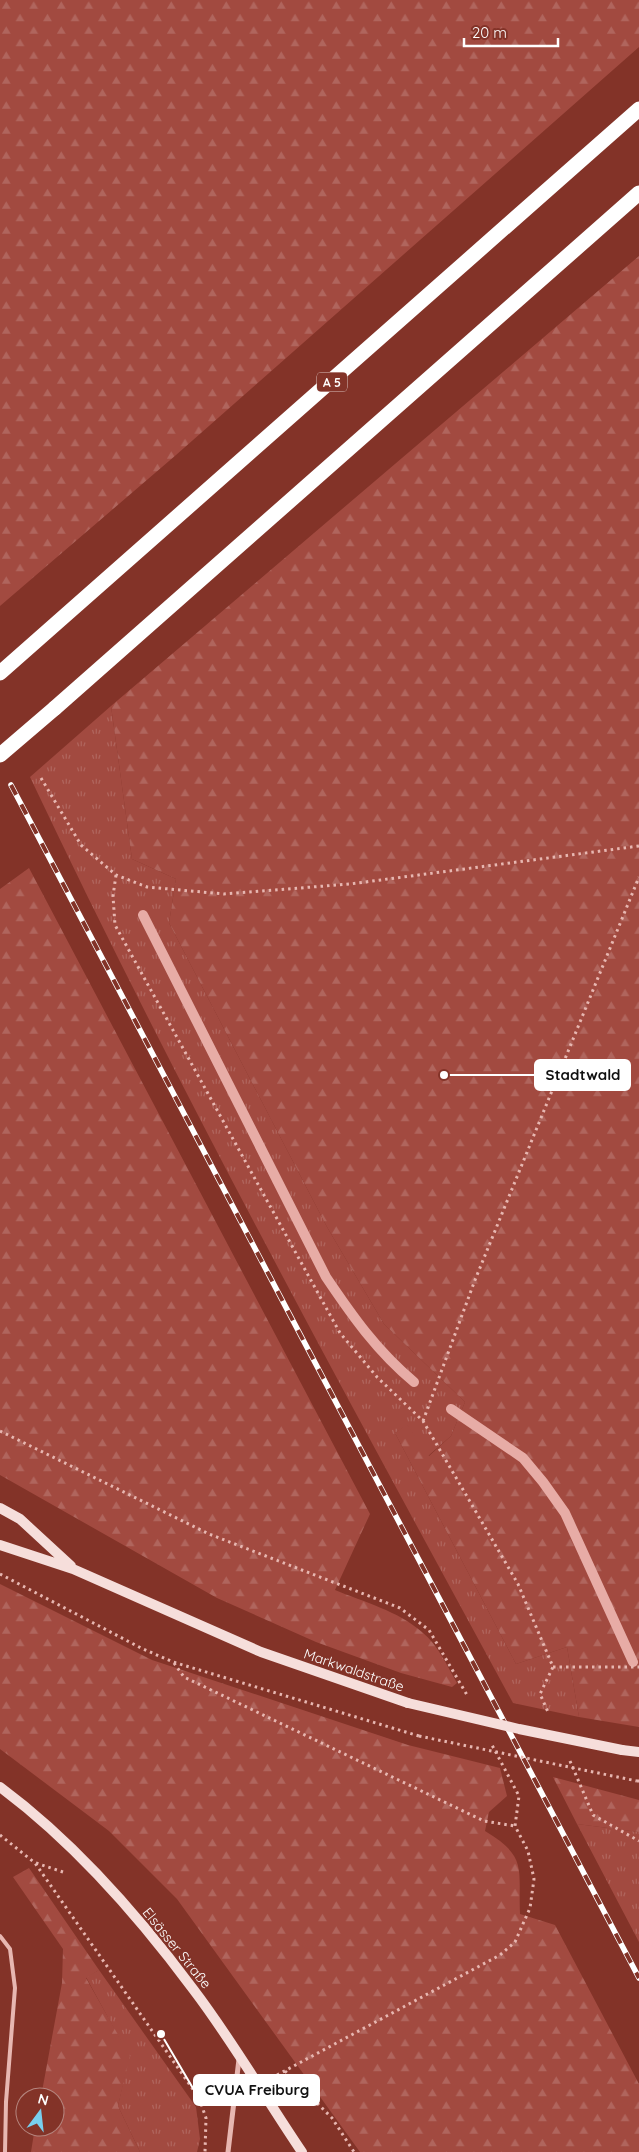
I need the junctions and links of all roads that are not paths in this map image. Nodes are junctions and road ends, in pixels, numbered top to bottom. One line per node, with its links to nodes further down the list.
1 (639, 109): 3 (highway, A 5)
2 (639, 193): 4 (highway, bridge)
3 (0, 673)
4 (0, 754)
5 (0, 1508): 7 (main road, Markwaldstraße)
6 (0, 1545): 7 (main road, Markwaldstraße)
7 (74, 1569): 8 (main road, Markwaldstraße, bridge)
8 (639, 1752)
9 (0, 1787): 11 (main road, Elsässer Straße)
10 (0, 1936): 12 (lane)
11 (239, 2058): 13 (street); 14 (main road, Elsässer Straße)
12 (5, 2152)
13 (228, 2152)
14 (302, 2152)

